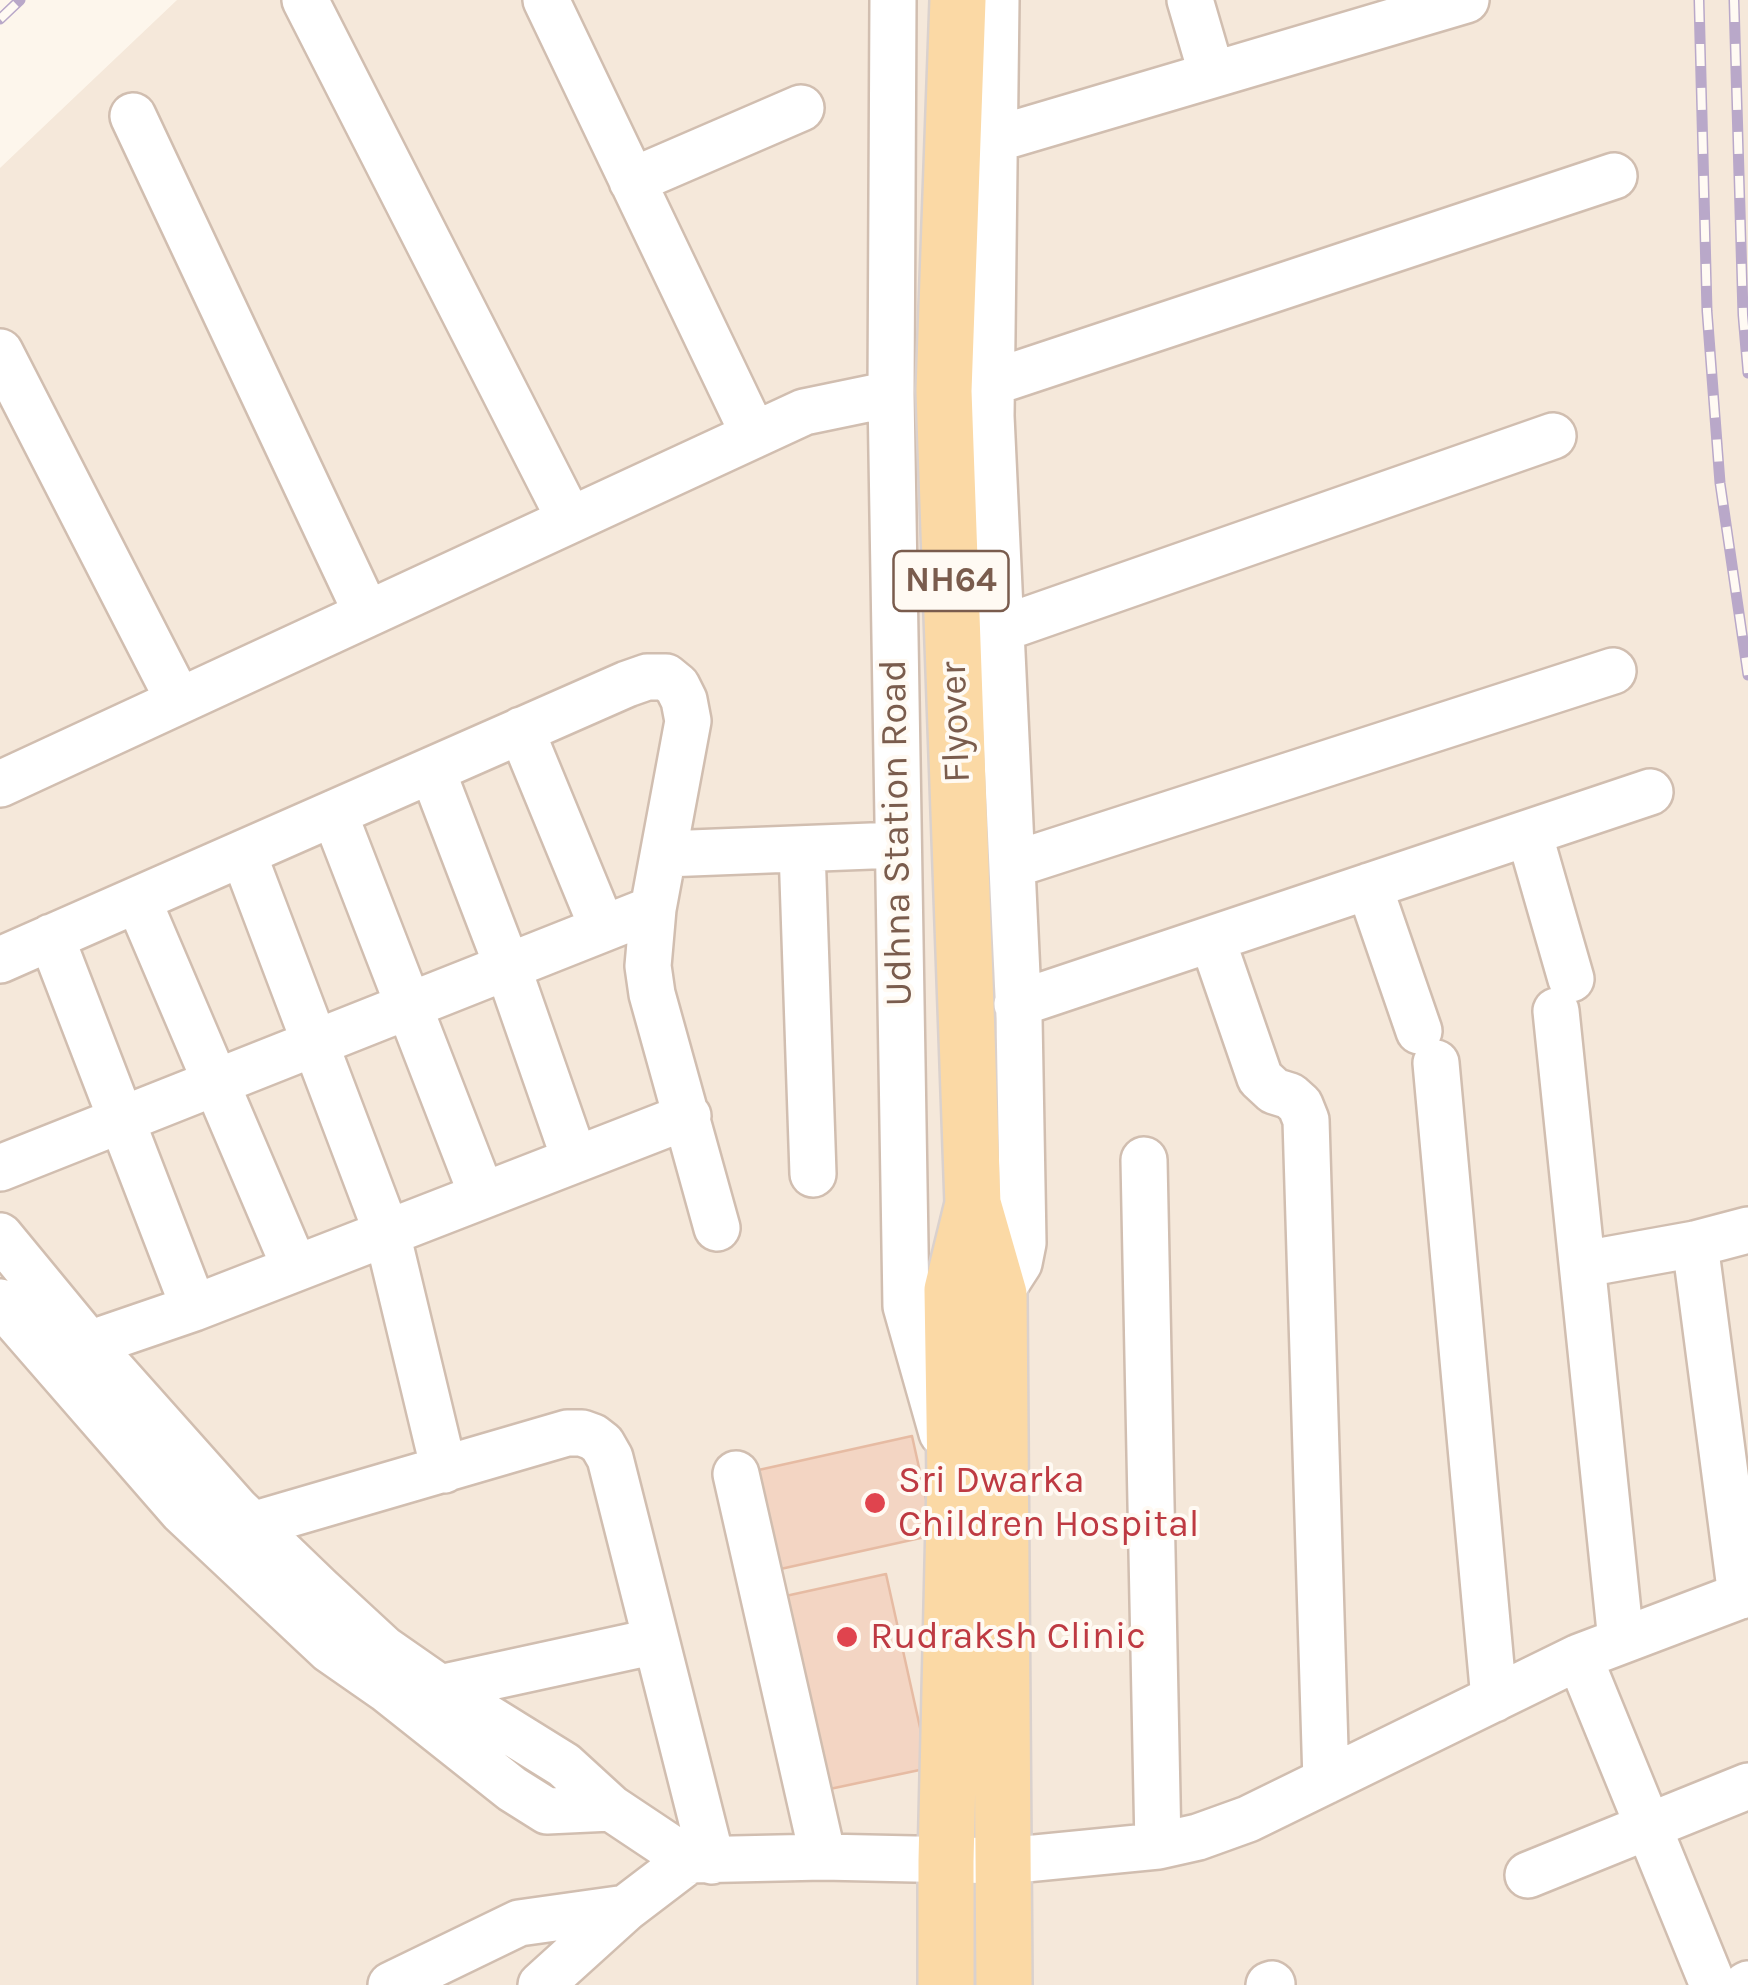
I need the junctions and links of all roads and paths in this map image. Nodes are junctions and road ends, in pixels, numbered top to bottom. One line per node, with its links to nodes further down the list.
1 (305, 0): 19 (street)
2 (546, 0): 13 (street)
3 (893, 0): 16 (street, Udhna Station Road)
4 (958, 0): 53 (main road, Flyover / NH64)
5 (996, 0): 11 (street)
6 (1190, 0): 8 (street)
7 (1441, 4): 8 (street)
8 (1212, 74): 11 (street)
9 (801, 108): 13 (street)
10 (133, 116): 20 (street)
11 (996, 139): 15 (street)
12 (1614, 176): 15 (street)
13 (632, 181): 17 (street)
14 (0, 352): 23 (street)
15 (992, 383): 21 (street)
16 (891, 394): 17 (street); 30 (street, Udhna Station Road)
17 (754, 436): 19 (street)
18 (1553, 436): 21 (street)
19 (570, 520): 20 (street)
20 (367, 614): 23 (street)
21 (1001, 629): 34 (street)
22 (1613, 672): 34 (street)
23 (180, 700): 26 (street)
24 (522, 730): 25 (street); 33 (street); 38 (street)
25 (432, 770): 28 (street); 42 (street)
26 (2, 779)
27 (1650, 792): 29 (street)
28 (334, 813): 32 (street); 44 (street)
29 (1529, 833): 35 (street); 60 (street)
30 (897, 846): 31 (street); 68 (street, Udhna Station Road)
31 (802, 848): 33 (street); 52 (street)
32 (243, 853): 36 (street); 45 (street)
33 (665, 854): 37 (street)
34 (1012, 864): 43 (street)
35 (1369, 886): 40 (street); 75 (street)
36 (138, 900): 39 (street); 46 (street)
37 (652, 910): 38 (street); 47 (street)
38 (602, 930): 42 (street)
39 (51, 937): 41 (street); 48 (street)
40 (1212, 939): 43 (street); 76 (street)
41 (0, 960)
42 (508, 968): 44 (street); 49 (street)
43 (1017, 1004): 62 (street)
44 (409, 1007): 45 (street); 54 (street)
45 (317, 1044): 46 (street); 57 (street)
46 (216, 1084): 48 (street); 61 (street)
47 (688, 1116): 49 (street); 55 (street)
48 (121, 1122): 51 (street); 64 (street)
49 (575, 1160): 54 (street)
50 (1144, 1160): 80 (street)
51 (0, 1168)
52 (813, 1174)
53 (972, 1182): 62 (main road, NH64); 68 (main road, NH64)
54 (482, 1195): 57 (street)
55 (717, 1228)
56 (1748, 1230): 59 (street)
57 (387, 1232): 61 (street); 66 (street)
58 (0, 1236): 65 (street)
59 (1695, 1244): 60 (street); 70 (street)
60 (1584, 1264): 72 (street)
61 (294, 1268): 64 (street)
62 (999, 1294): 82 (main road, NH64)
63 (0, 1302): 78 (street)
64 (194, 1308): 65 (street)
65 (90, 1344): 69 (street)
66 (444, 1470): 69 (street); 71 (street)
67 (736, 1474): 81 (street)
68 (955, 1480): 84 (main road, NH64)
69 (252, 1525): 74 (street)
70 (1744, 1595): 72 (street)
71 (656, 1641): 74 (street); 83 (street)
72 (1621, 1642): 73 (street)
73 (1579, 1657): 75 (street); 79 (street)
74 (440, 1688): 78 (street)
75 (1494, 1699): 76 (street)
76 (1326, 1781): 80 (street)
77 (1748, 1786): 79 (street)
78 (611, 1808): 83 (street)
79 (1648, 1826): 85 (street); 91 (street)
80 (1158, 1846): 82 (street)
81 (824, 1857): 83 (street); 84 (street)
82 (1005, 1860): 84 (street); 90 (main road, NH64)
83 (701, 1861): 86 (street)
84 (946, 1861): 89 (main road, NH64)
85 (1528, 1875)
86 (626, 1908): 87 (street); 88 (street)
87 (390, 1985)
88 (541, 1985)
89 (946, 1985)
90 (1004, 1985)
91 (1713, 1985)

